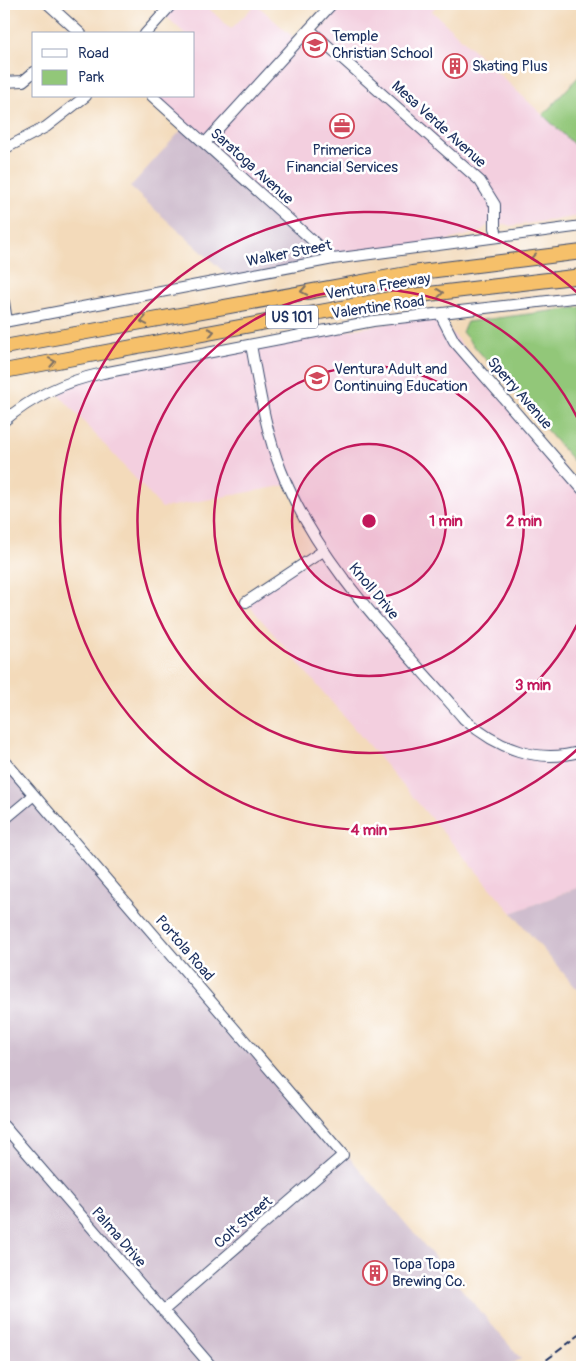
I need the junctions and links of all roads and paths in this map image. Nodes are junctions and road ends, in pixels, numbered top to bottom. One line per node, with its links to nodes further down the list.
1 (48, 4): 5 (street)
2 (172, 4): 6 (street)
3 (332, 4): 4 (street)
4 (309, 29): 11 (street); 14 (street, Mesa Verde Avenue)
5 (79, 32)
6 (146, 32)
7 (32, 74): 8 (street)
8 (4, 82)
9 (83, 98): 12 (street)
10 (154, 98): 11 (street, Saratoga Avenue)
11 (205, 143): 16 (street, Saratoga Avenue)
12 (4, 149)
13 (582, 226): 14 (street, Walker Street)
14 (498, 237): 16 (street, Walker Street)
15 (582, 252): 23 (highway, Ventura Freeway / US 101, one-way to 23)
16 (332, 259): 21 (street, Walker Street)
17 (582, 276): 24 (highway, Ventura Freeway / US 101, one-way to 17)
18 (582, 297): 20 (street, Valentine Road)
19 (4, 302): 21 (street)
20 (440, 314): 22 (street, Valentine Road); 26 (street, Sperry Avenue)
21 (6, 322)
22 (251, 344): 25 (street, Valentine Road); 27 (street, Knoll Drive)
23 (4, 346)
24 (4, 371)
25 (4, 421)
26 (582, 489)
27 (323, 551): 28 (street); 29 (street, Knoll Drive)
28 (246, 602)
29 (582, 751)
30 (4, 760): 31 (street, Portola Road)
31 (34, 795): 32 (street); 34 (street, Portola Road)
32 (4, 820)
33 (4, 1126): 35 (street, Palma Drive)
34 (343, 1155): 35 (street, Colt Street)
35 (163, 1311): 36 (street, Palma Drive)
36 (212, 1367)

